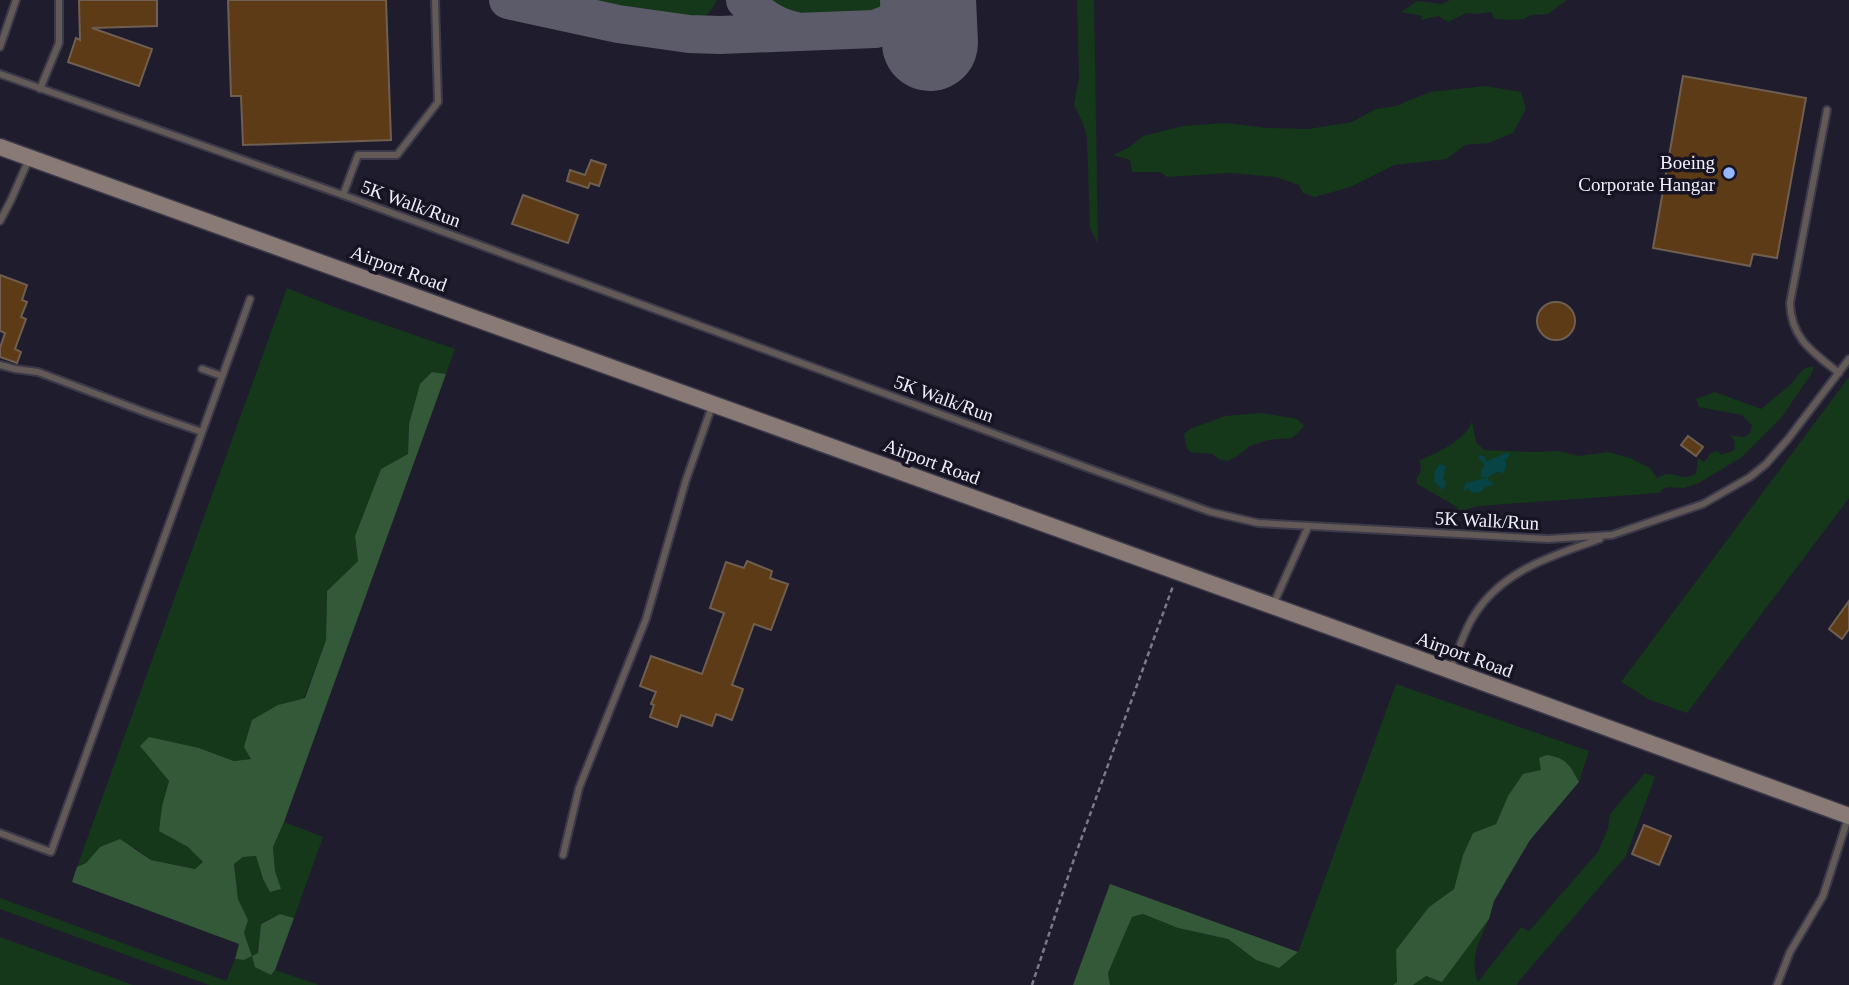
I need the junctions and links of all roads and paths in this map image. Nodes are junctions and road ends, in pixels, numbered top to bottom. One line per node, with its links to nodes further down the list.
1 (16, 0): 4 (lane)
2 (59, 0): 6 (lane)
3 (435, 0): 10 (lane)
4 (0, 47)
5 (0, 74): 6 (lane, 5K Walk/Run)
6 (40, 89): 10 (lane, 5K Walk/Run)
7 (1827, 110): 16 (lane)
8 (0, 146): 9 (main road, Airport Road)
9 (29, 157): 11 (lane); 18 (main road, Airport Road)
10 (343, 195): 20 (lane, 5K Walk/Run)
11 (0, 221)
12 (250, 299): 17 (lane)
13 (1849, 359): 16 (lane, 5K Walk/Run)
14 (0, 365): 19 (lane)
15 (202, 369): 17 (lane)
16 (1839, 373): 21 (lane, 5K Walk/Run)
17 (222, 376): 19 (lane)
18 (713, 405): 22 (main road, Airport Road); 27 (lane)
19 (202, 432): 26 (lane)
20 (1308, 527): 21 (lane, 5K Walk/Run); 23 (lane)
21 (1612, 535): 24 (lane)
22 (1178, 573): 23 (main road, Airport Road); 28 (path)
23 (1272, 606): 24 (main road, Airport Road)
24 (1450, 670): 25 (main road, Airport Road)
25 (1849, 816): 29 (lane)
26 (0, 833)
27 (563, 855)
28 (1032, 985)
29 (1777, 985)

